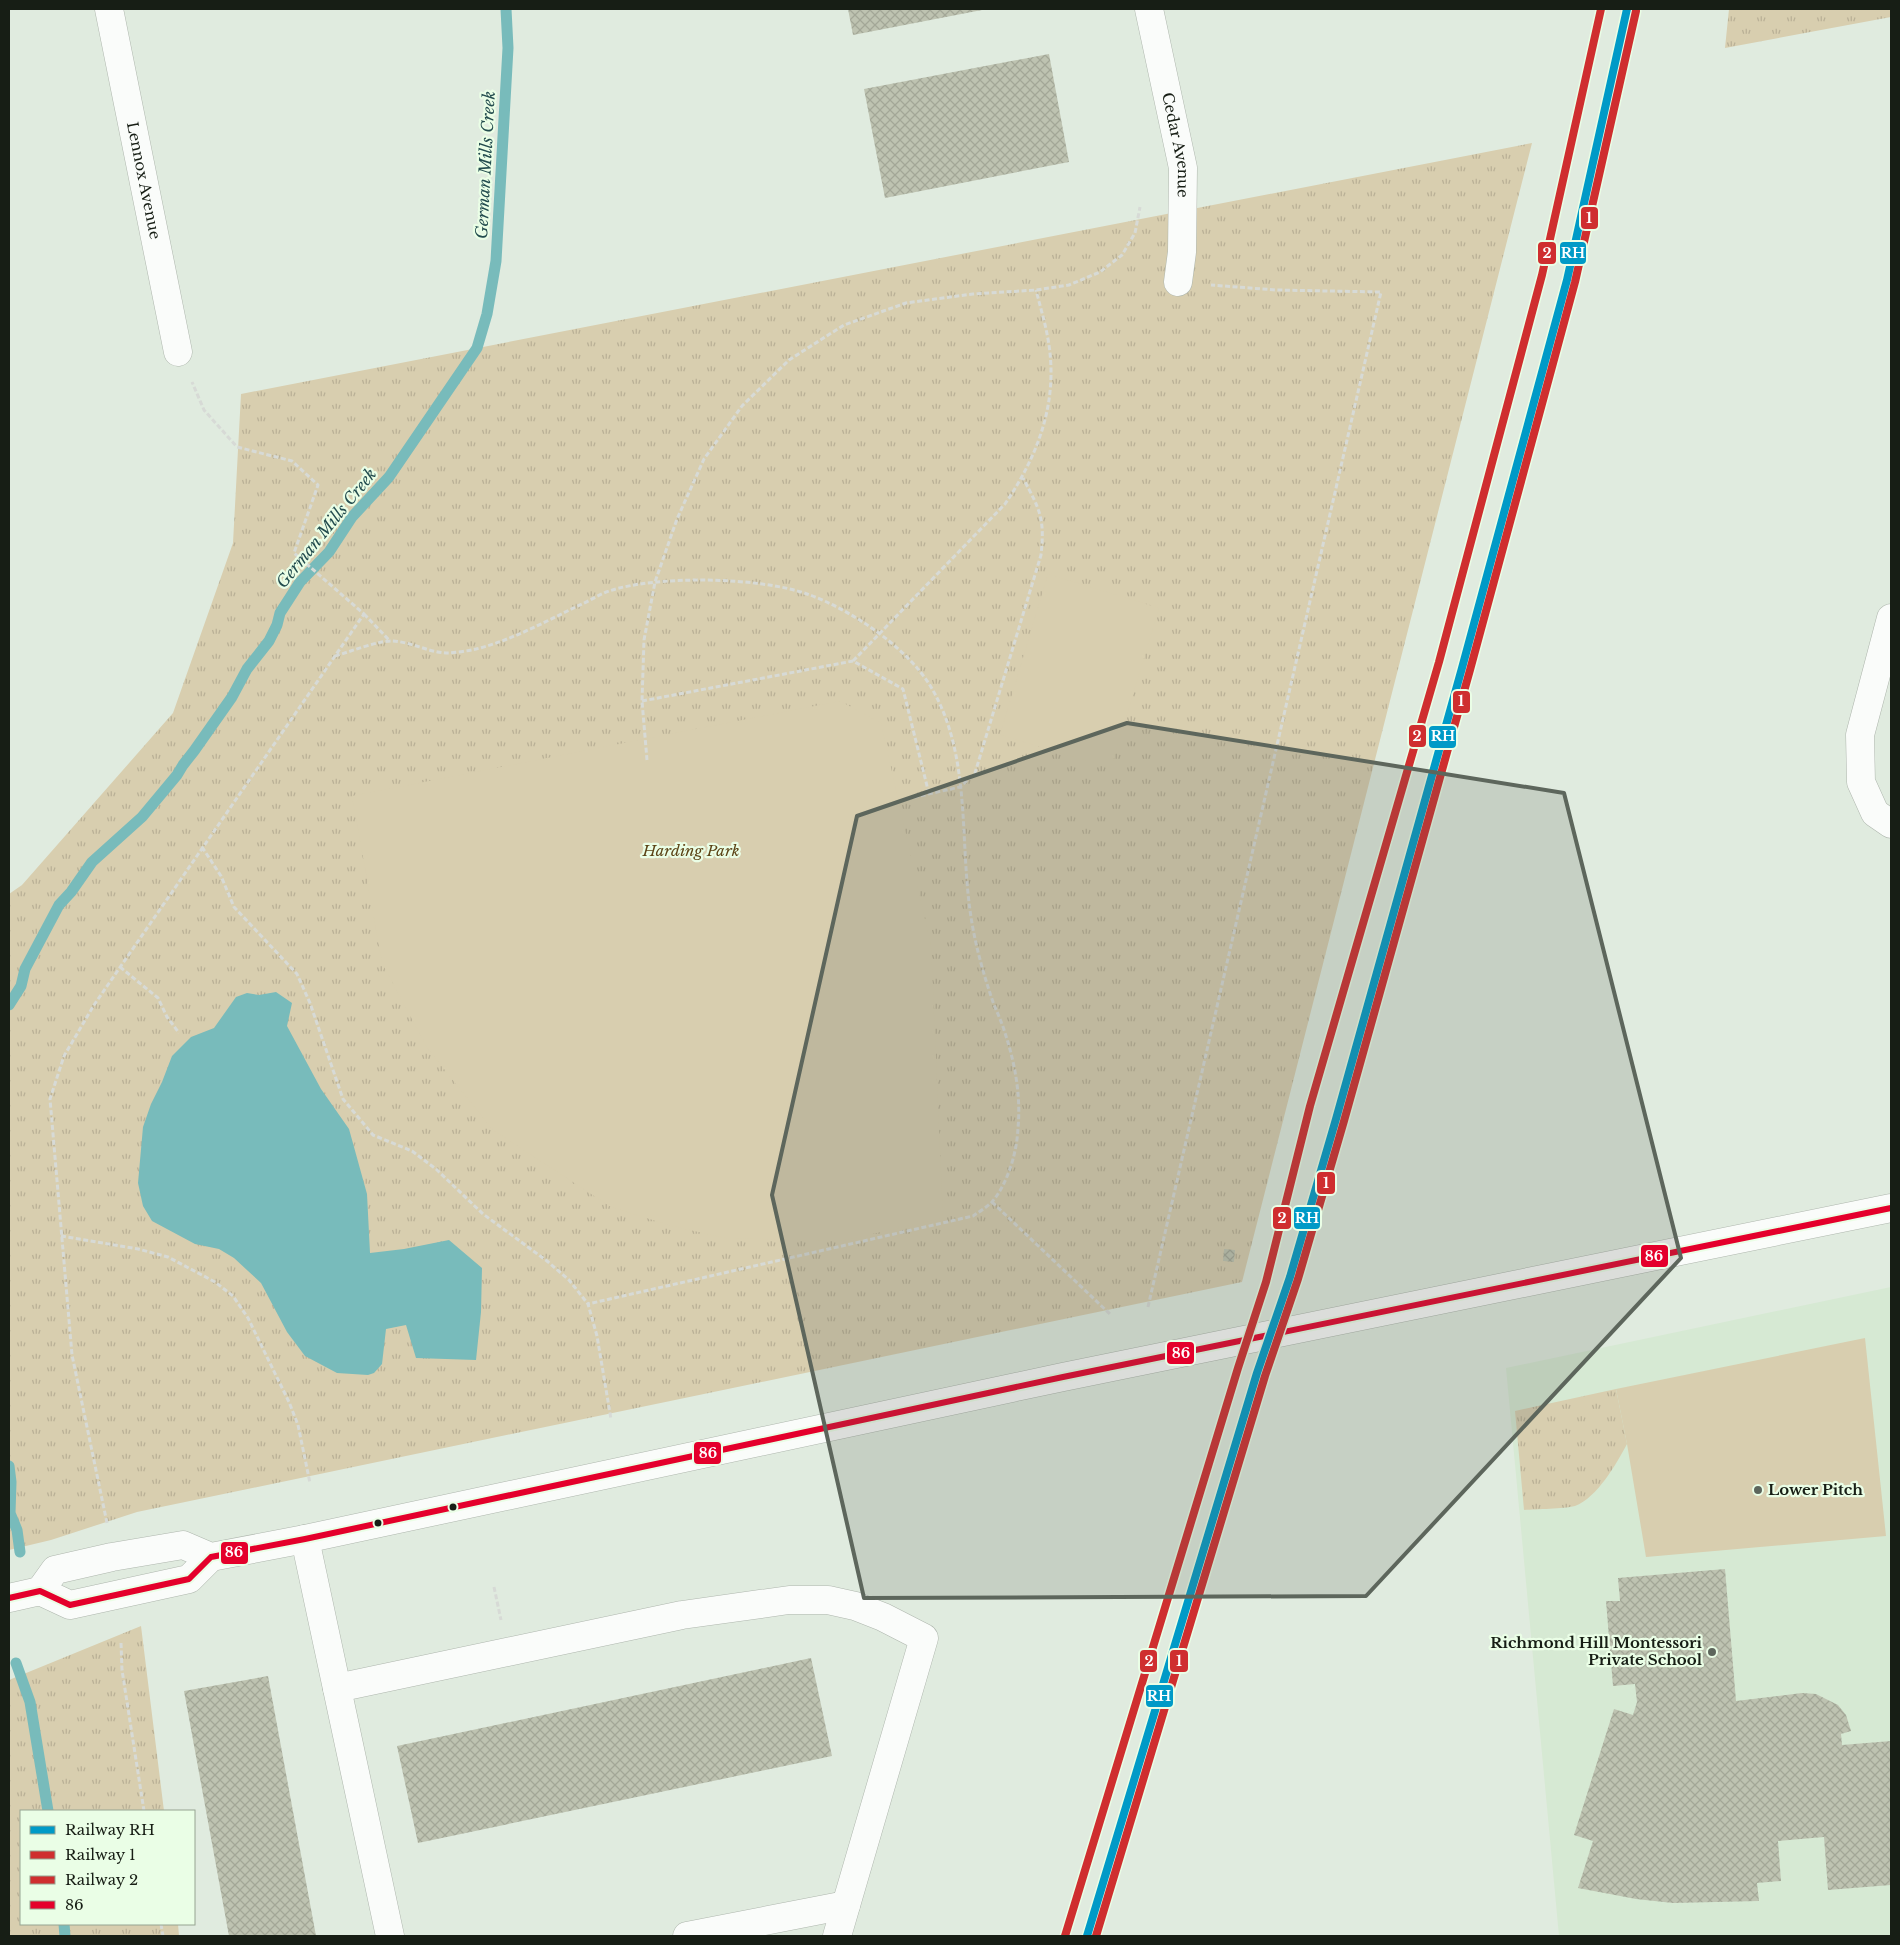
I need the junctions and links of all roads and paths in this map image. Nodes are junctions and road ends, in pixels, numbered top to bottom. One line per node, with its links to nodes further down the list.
1 (109, 9): 6 (street, Lennox Avenue)
2 (1149, 9): 4 (street, Cedar Avenue)
3 (1140, 207): 5 (path)
4 (1178, 282): 28 (path)
5 (1036, 290): 7 (path); 8 (path)
6 (178, 352): 9 (path)
7 (1023, 478): 11 (path); 17 (path)
8 (655, 582): 11 (path); 12 (path); 15 (path)
9 (364, 614): 12 (path); 13 (path)
10 (1891, 618): 20 (street)
11 (879, 635): 14 (path); 17 (path)
12 (390, 640): 13 (path)
13 (335, 656): 21 (path)
14 (853, 661): 15 (path); 18 (path)
15 (642, 701): 16 (path)
16 (647, 760)
17 (960, 787): 18 (path); 24 (path)
18 (929, 794): 19 (path)
19 (906, 799)
20 (1891, 824)
21 (202, 847): 22 (path); 27 (path)
22 (120, 966): 23 (path); 26 (path)
23 (179, 1033)
24 (992, 1202): 27 (path); 29 (path)
25 (1891, 1208): 33 (street)
26 (61, 1236): 31 (path); 32 (path)
27 (588, 1304): 30 (path)
28 (1148, 1307)
29 (1111, 1315)
30 (611, 1419)
31 (310, 1484)
32 (108, 1532)
33 (305, 1539): 34 (street); 38 (street)
34 (212, 1557): 35 (street); 35 (street)
35 (40, 1591): 36 (street)
36 (9, 1598)
37 (121, 1643): 39 (path)
38 (336, 1688): 40 (street); 41 (street)
39 (144, 1810)
40 (846, 1905): 42 (street); 43 (street)
41 (390, 1936)
42 (687, 1936)
43 (837, 1936)

